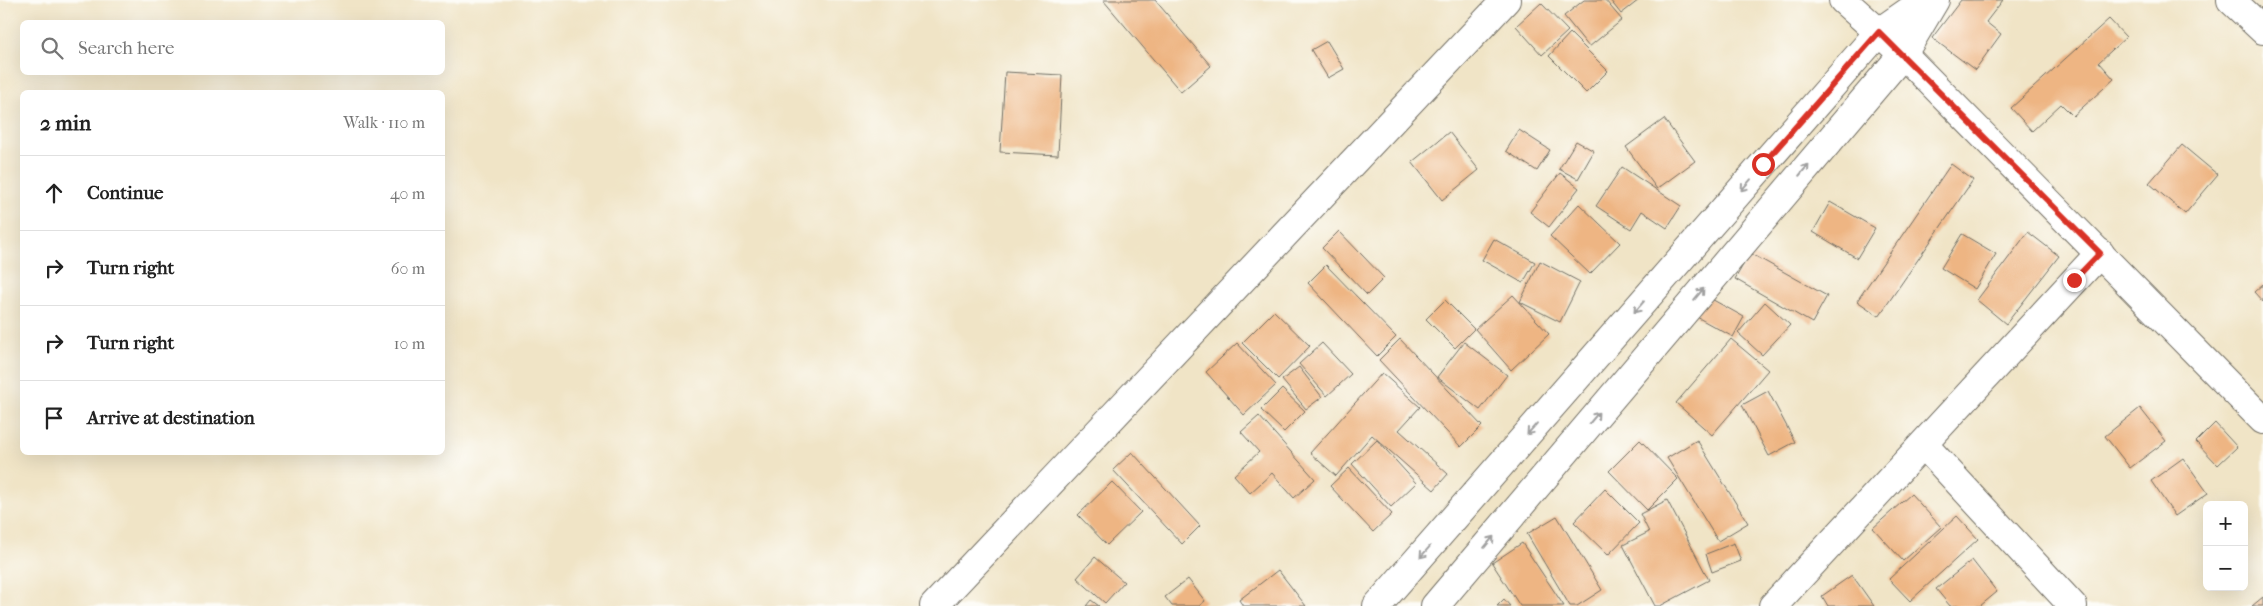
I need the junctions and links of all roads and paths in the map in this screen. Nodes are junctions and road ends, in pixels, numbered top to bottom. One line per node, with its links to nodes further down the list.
1 (1506, 0): 12 (street)
2 (1843, 0): 7 (street)
3 (1925, 0): 7 (street)
4 (1935, 0): 8 (street)
5 (2231, 0): 6 (street)
6 (2263, 30)
7 (1879, 32): 8 (street); 13 (street, one-way to 13)
8 (1903, 54): 9 (street); 14 (street, one-way to 8)
9 (2100, 253): 10 (street); 11 (street)
10 (2263, 420)
11 (1923, 444): 15 (street); 16 (street)
12 (934, 606)
13 (1377, 606)
14 (1434, 606)
15 (1773, 606)
16 (2073, 606)

